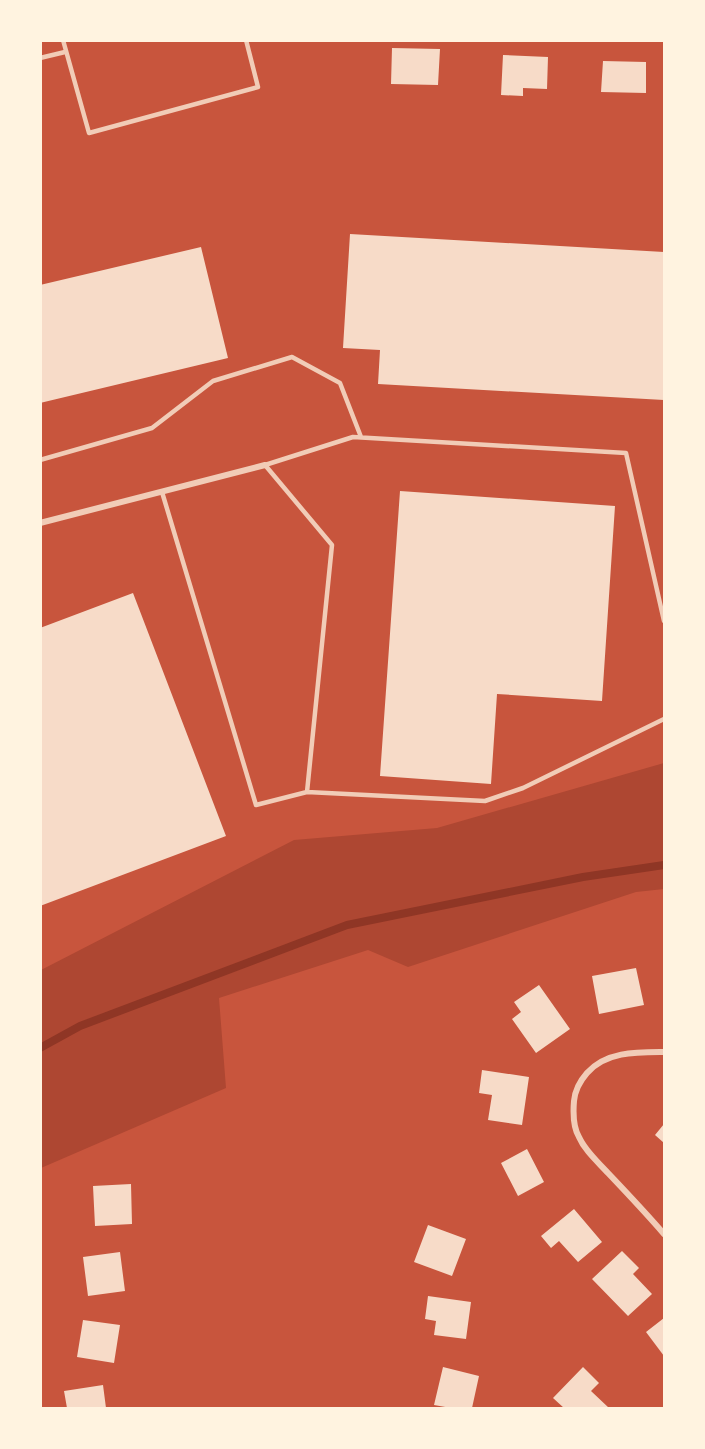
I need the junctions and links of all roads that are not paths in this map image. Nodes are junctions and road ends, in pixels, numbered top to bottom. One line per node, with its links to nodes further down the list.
1 (63, 40): 3 (lane)
2 (246, 40): 3 (lane)
3 (65, 52): 4 (lane)
4 (40, 58)
5 (361, 437): 6 (lane); 7 (lane); 10 (lane)
6 (40, 460)
7 (265, 465): 8 (street); 12 (lane)
8 (162, 492): 9 (street); 12 (lane)
9 (40, 523)
10 (664, 621)
11 (664, 719): 12 (lane)
12 (307, 792)
13 (664, 1052): 14 (street)
14 (664, 1234)

